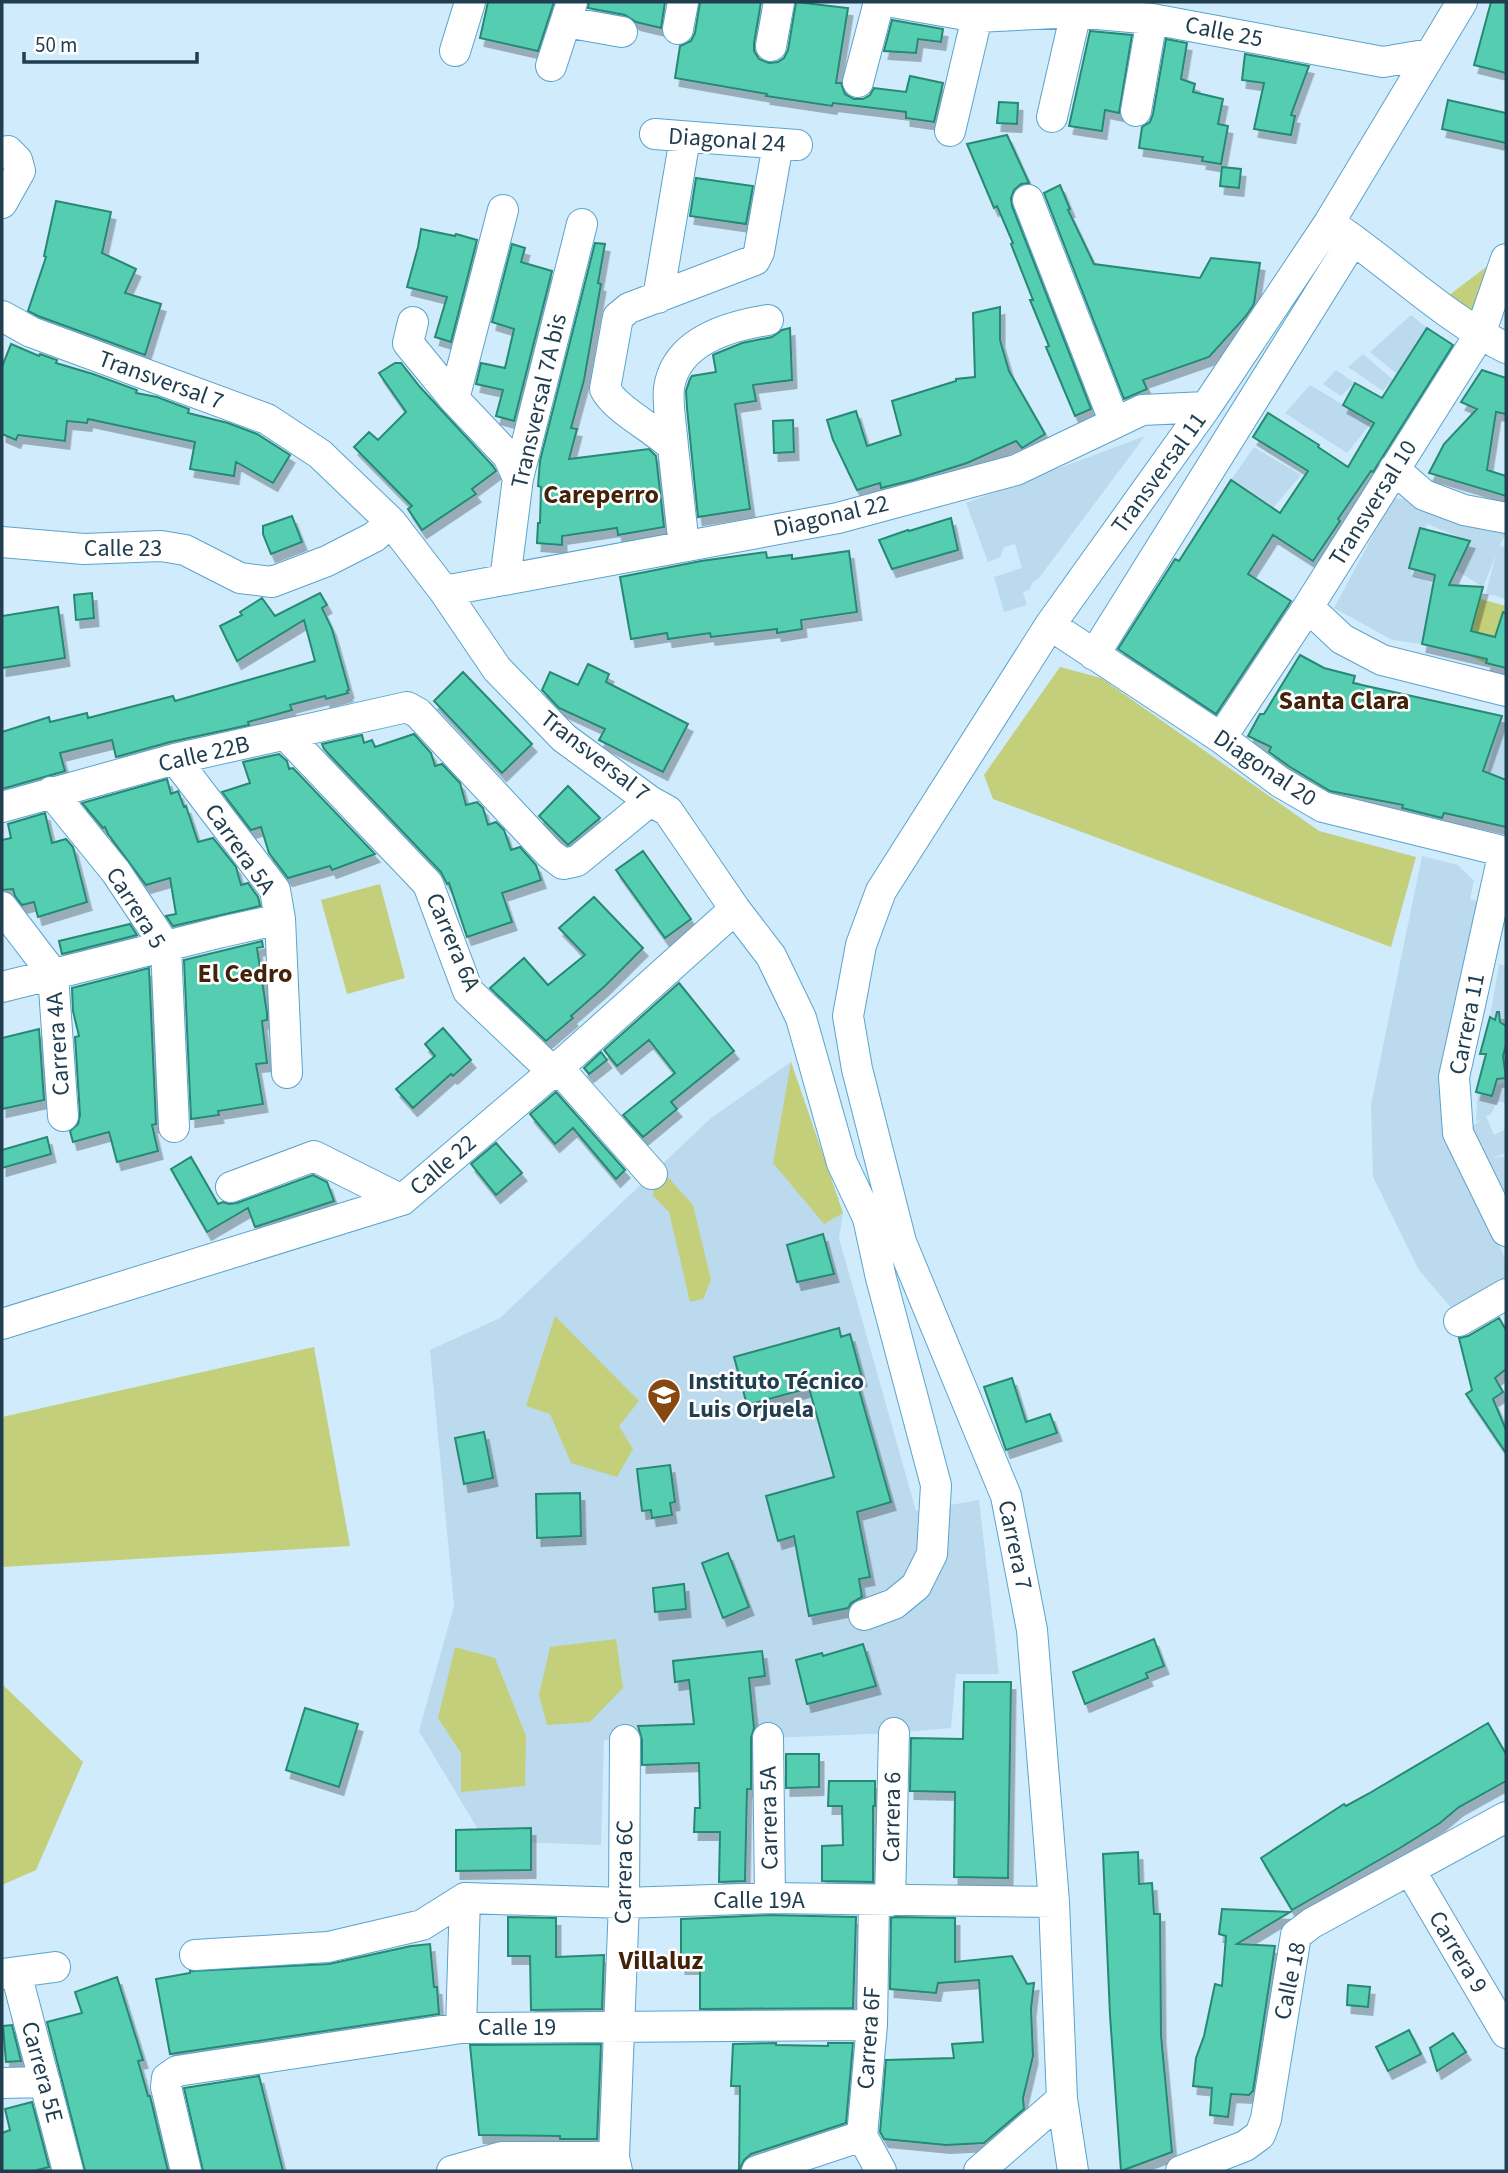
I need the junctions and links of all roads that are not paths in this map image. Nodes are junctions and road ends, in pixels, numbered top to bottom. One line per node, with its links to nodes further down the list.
1 (470, 2): 12 (street)
2 (779, 2): 11 (street)
3 (879, 2): 15 (street)
4 (892, 2): 8 (street, Calle 25)
5 (1462, 2): 13 (street, Transversal 11)
6 (569, 12): 10 (street); 14 (street)
7 (1076, 12): 8 (street, Calle 25); 9 (street, Calle 25); 17 (street)
8 (977, 17): 18 (street)
9 (1152, 19): 13 (street, Calle 25); 16 (street)
10 (622, 32)
11 (771, 46)
12 (455, 51)
13 (1430, 54): 25 (street, Transversal 11)
14 (551, 66)
15 (859, 82)
16 (1136, 111)
17 (1052, 117)
18 (950, 131)
19 (654, 134): 20 (street, Diagonal 24)
20 (685, 138): 29 (street); 29 (street, Diagonal 24)
21 (8, 151): 23 (street)
22 (1028, 200): 37 (street)
23 (2, 203)
24 (503, 210): 35 (street)
25 (1329, 223): 27 (street); 36 (street, Transversal 11)
26 (582, 224): 40 (street, Transversal 7A bis)
27 (1353, 240): 33 (street); 49 (street)
28 (1506, 259): 33 (street, Transversal 10)
29 (657, 298): 38 (street)
30 (2, 316): 42 (street, Transversal 7)
31 (768, 320): 38 (street)
32 (413, 322): 35 (street)
33 (1480, 334): 34 (street); 39 (street, Transversal 10)
34 (1506, 348)
35 (454, 399): 40 (street)
36 (1206, 407): 37 (street, Diagonal 22); 48 (street, Transversal 11)
37 (1115, 423): 44 (street, Diagonal 22)
38 (673, 447): 44 (street)
39 (1394, 469): 41 (street); 47 (street, Transversal 10)
40 (518, 478): 45 (street, Transversal 7A bis)
41 (1506, 519)
42 (391, 522): 43 (street, Calle 23); 46 (street, Transversal 7)
43 (2, 542)
44 (684, 546): 45 (street, Diagonal 22)
45 (505, 580): 46 (street, Diagonal 22)
46 (444, 591): 55 (street, Transversal 7)
47 (1308, 607): 50 (street); 52 (street, Transversal 10)
48 (1050, 625): 49 (street, Diagonal 20); 61 (street, Transversal 11)
49 (1094, 655): 52 (street, Diagonal 20)
50 (1506, 691)
51 (286, 735): 53 (street, Calle 22B); 55 (street, Calle 22B); 65 (street, Carrera 6A)
52 (1221, 738): 57 (street, Diagonal 20)
53 (175, 759): 54 (street, Calle 22B); 60 (street, Carrera 5A)
54 (51, 792): 56 (street, Calle 22B); 62 (street, Carrera 5)
55 (650, 801): 59 (street, Transversal 7)
56 (2, 807)
57 (1505, 851): 73 (street, Carrera 11)
58 (2, 907): 63 (street, Carrera 4A)
59 (735, 909): 65 (street, Calle 22); 72 (street, Transversal 7)
60 (280, 919): 62 (street); 66 (street, Carrera 5A)
61 (861, 945): 74 (street, Carrera 7)
62 (166, 947): 63 (street); 68 (street, Carrera 5)
63 (53, 974): 64 (street); 67 (street, Carrera 4A)
64 (2, 988)
65 (552, 1071): 69 (street, Carrera 6A); 71 (street, Calle 22)
66 (287, 1073)
67 (63, 1116)
68 (174, 1127)
69 (652, 1174)
70 (231, 1187): 71 (street)
71 (402, 1200): 77 (street, Calle 22)
72 (868, 1218): 74 (street, Transversal 7); 78 (street)
73 (1506, 1230)
74 (901, 1242): 87 (street, Carrera 7)
75 (1506, 1294): 76 (street)
76 (1459, 1321)
77 (2, 1324)
78 (864, 1615)
79 (894, 1733): 86 (street, Carrera 6)
80 (768, 1738): 85 (street, Carrera 5A)
81 (625, 1740): 88 (street, Carrera 6C)
82 (1506, 1817): 83 (street, Calle 18)
83 (1410, 1870): 95 (street, Carrera 9); 108 (street, Calle 18)
84 (464, 1898): 88 (street, Calle 19A); 89 (street); 94 (street)
85 (770, 1898): 86 (street, Calle 19A); 88 (street, Calle 19A)
86 (882, 1901): 87 (street, Calle 19A); 92 (street, Carrera 6F)
87 (1054, 1902): 98 (street, Carrera 7)
88 (624, 1903): 93 (street, Carrera 6C)
89 (195, 1955)
90 (55, 1967): 91 (street)
91 (9, 1973): 96 (street, Carrera 5E)
92 (872, 2025): 93 (street, Calle 19); 99 (street, Carrera 6F)
93 (621, 2027): 94 (street, Calle 19); 100 (street, Carrera 6C)
94 (461, 2028): 102 (street, Calle 19)
95 (1506, 2033)
96 (45, 2082): 97 (street); 101 (street, Carrera 5E)
97 (2, 2083)
98 (1062, 2099): 106 (street); 107 (street, Carrera 7)
99 (862, 2136): 104 (street); 105 (street)
100 (615, 2164): 103 (street)
101 (68, 2171)
102 (186, 2171)
103 (452, 2171)
104 (757, 2171)
105 (881, 2171)
106 (979, 2171)
107 (1073, 2171)
108 (1181, 2171)

